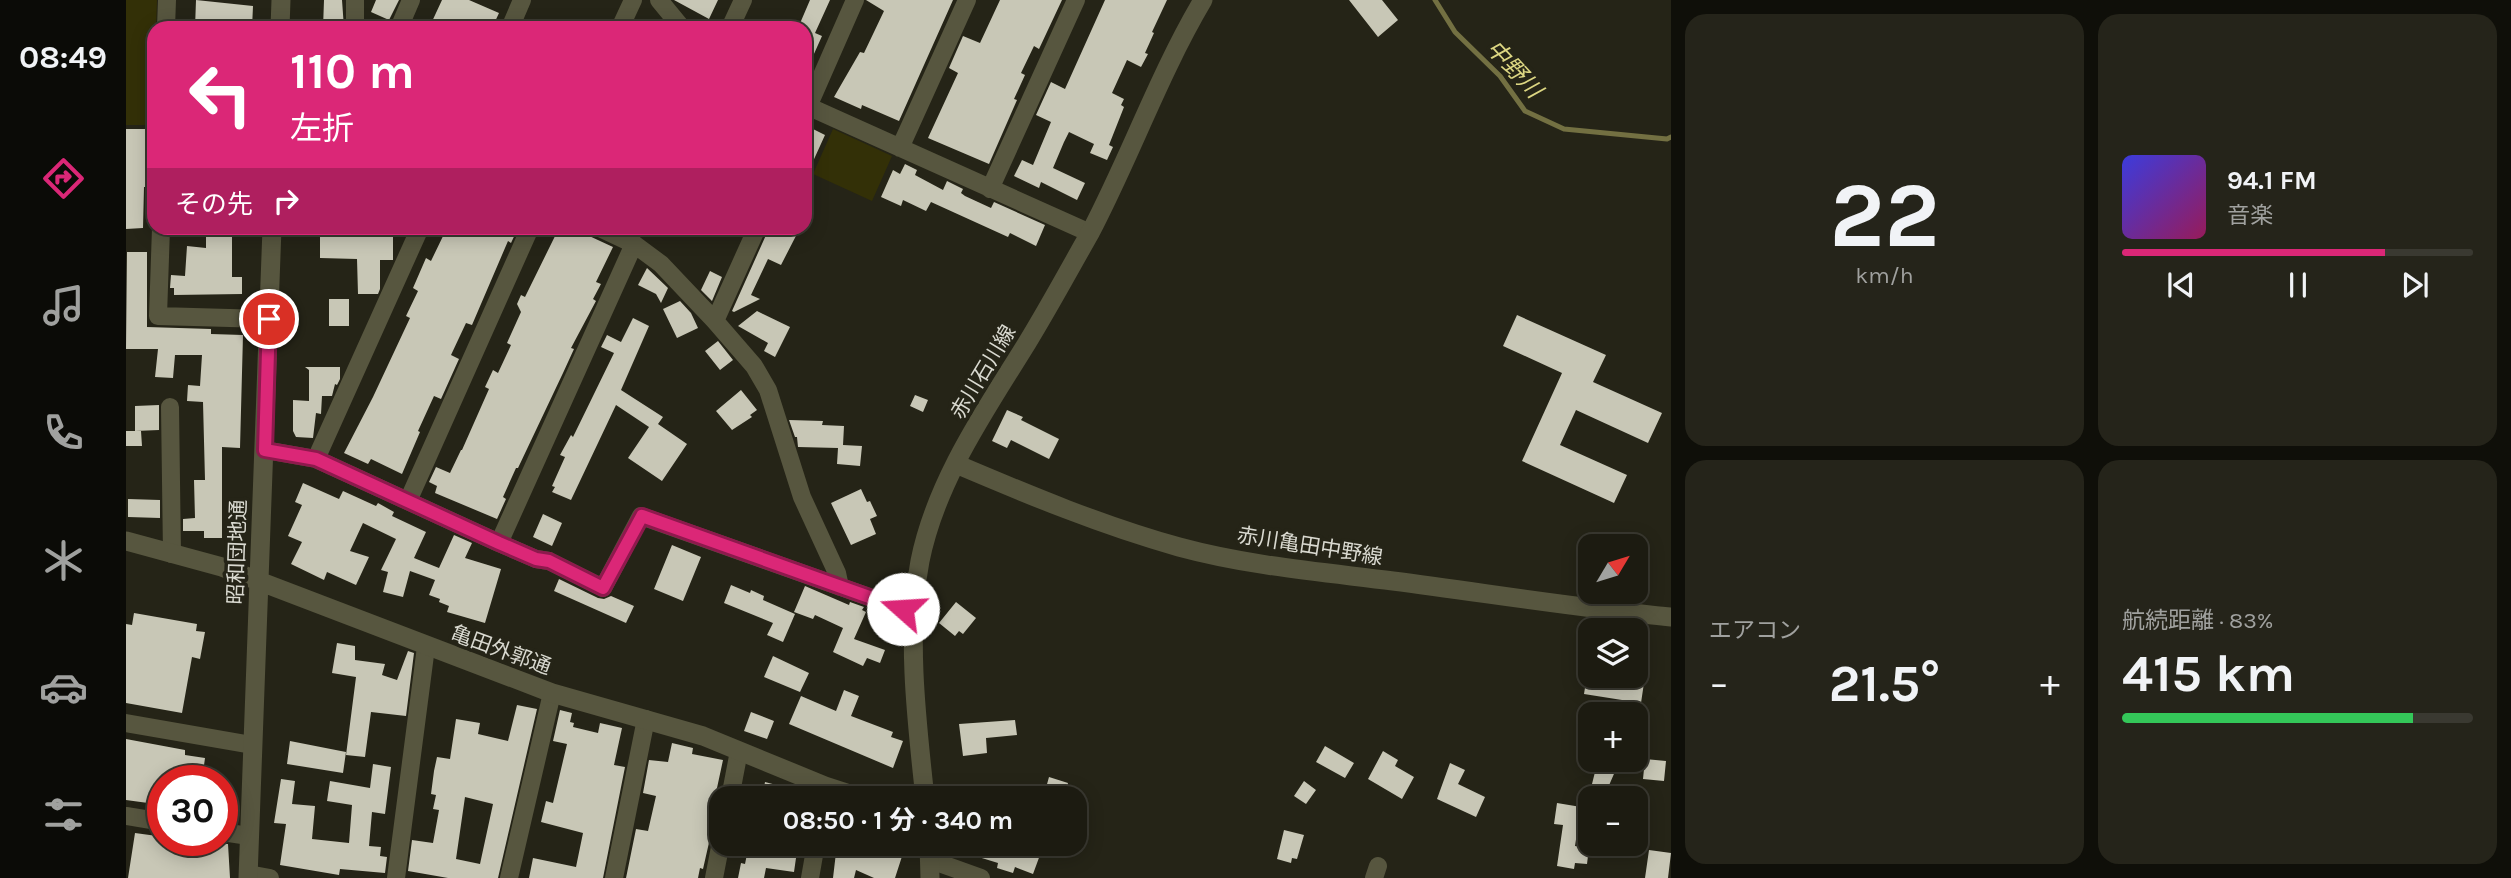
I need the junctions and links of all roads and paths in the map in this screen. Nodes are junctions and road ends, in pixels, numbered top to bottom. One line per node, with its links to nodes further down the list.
1 (167, 0): 13 (street)
2 (281, 0): 14 (street)
3 (355, 0): 15 (street)
4 (411, 0): 16 (street)
5 (522, 0): 17 (street)
6 (633, 0): 18 (street)
7 (659, 0): 19 (street)
8 (743, 0): 20 (street)
9 (855, 0): 21 (street)
10 (967, 0): 23 (street)
11 (1076, 0): 24 (street)
12 (1203, 0): 25 (street, 赤川石川線)
13 (166, 21)
14 (280, 21)
15 (355, 21)
16 (402, 21)
17 (513, 21)
18 (623, 21)
19 (676, 21)
20 (733, 21)
21 (812, 93)
22 (812, 109): 23 (street)
23 (900, 148): 24 (street)
24 (990, 189): 25 (street)
25 (1090, 233): 38 (street, 赤川石川線)
26 (161, 235): 33 (street)
27 (272, 235): 33 (street, 昭和団地通)
28 (417, 235): 37 (street)
29 (527, 235): 39 (street)
30 (615, 235): 32 (street)
31 (754, 235): 34 (street)
32 (634, 244): 34 (street); 41 (street)
33 (269, 319): 36 (street, 昭和団地通)
34 (715, 321): 44 (street)
35 (170, 407): 42 (street)
36 (265, 450): 37 (street); 43 (street, 昭和団地通)
37 (316, 459): 39 (street)
38 (956, 464): 46 (street, 赤川亀田中野線); 55 (street, 赤川石川線)
39 (408, 501): 41 (street)
40 (126, 541): 42 (street, 亀田外郭通)
41 (499, 543): 44 (street)
42 (172, 554): 43 (street, 亀田外郭通)
43 (259, 581): 47 (street, 亀田外郭通); 51 (street, 昭和団地通)
44 (840, 587): 45 (street)
45 (903, 609)
46 (1671, 617)
47 (426, 647): 48 (street, 亀田外郭通); 65 (street)
48 (552, 693): 49 (street, 亀田外郭通); 66 (street)
49 (646, 719): 52 (street, 亀田外郭通); 67 (street)
50 (126, 723): 51 (street)
51 (252, 745): 59 (street, 昭和団地通)
52 (739, 751): 53 (street); 54 (street, 亀田外郭通)
53 (732, 786)
54 (812, 786)
55 (924, 786)
56 (126, 816): 57 (street)
57 (147, 819)
58 (238, 834): 59 (street)
59 (249, 836): 63 (street, 昭和団地通)
60 (718, 856): 68 (street)
61 (814, 856): 69 (street)
62 (936, 871): 70 (street)
63 (248, 876): 64 (street)
64 (270, 878)
65 (396, 878)
66 (509, 878)
67 (614, 878)
68 (714, 878)
69 (810, 878)
70 (981, 878)

